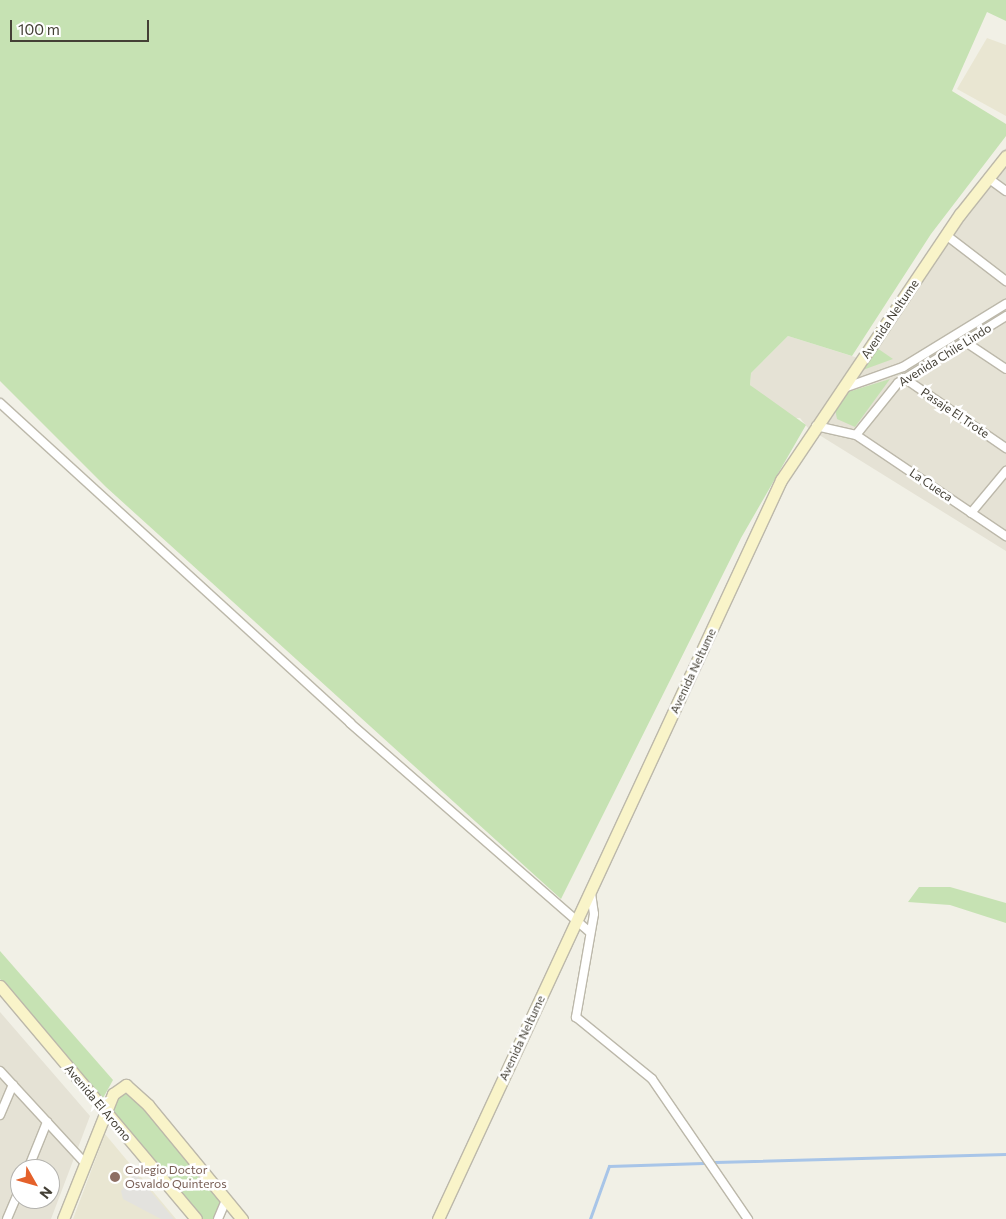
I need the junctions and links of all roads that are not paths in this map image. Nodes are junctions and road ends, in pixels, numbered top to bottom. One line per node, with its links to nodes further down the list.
1 (1006, 156): 2 (street, Avenida Neltume)
2 (988, 178): 3 (street); 4 (street, Avenida Neltume)
3 (1006, 191)
4 (946, 235): 5 (street); 11 (street, Avenida Neltume)
5 (1006, 281)
6 (1006, 304): 11 (street, Avenida Chile Lindo)
7 (1006, 316): 8 (street, Avenida Chile Lindo)
8 (964, 341): 9 (street); 10 (street, Avenida Chile Lindo)
9 (1006, 369)
10 (904, 378): 14 (street, Avenida Chile Lindo); 15 (street, Pasaje El Trote)
11 (844, 388): 13 (street, Avenida Neltume)
12 (0, 404): 20 (street)
13 (816, 426): 14 (street); 19 (street, Avenida Neltume)
14 (856, 435): 17 (street, La Cueca)
15 (1006, 448)
16 (1006, 471): 17 (street)
17 (971, 513): 18 (street, La Cueca)
18 (1006, 536)
19 (591, 893): 20 (street, Avenida Neltume); 21 (street)
20 (577, 922): 21 (street); 35 (street, Avenida Neltume)
21 (590, 932): 36 (street)
22 (0, 986): 25 (street, Avenida El Aromo)
23 (0, 1071): 24 (street)
24 (12, 1085): 26 (street); 27 (street)
25 (106, 1113): 29 (street); 30 (street, Avenida El Aromo); 32 (street, Avenida El Aromo)
26 (0, 1115)
27 (47, 1122): 28 (street); 29 (street)
28 (32, 1159)
29 (84, 1162): 31 (street)
30 (226, 1200): 33 (street); 34 (street, Avenida El Aromo)
31 (63, 1219)
32 (196, 1219)
33 (218, 1219)
34 (242, 1219)
35 (438, 1219)
36 (748, 1219)

